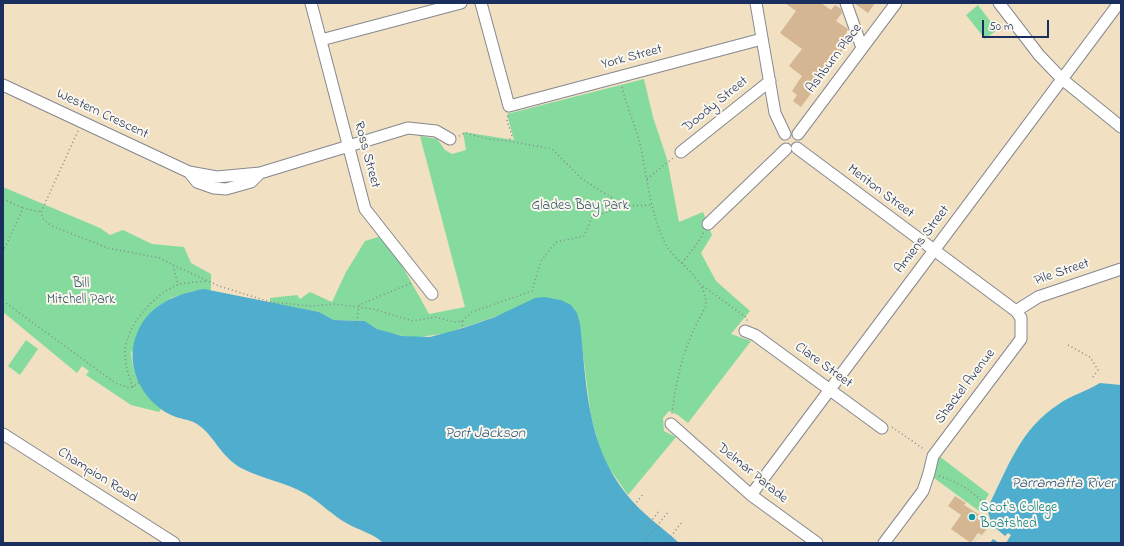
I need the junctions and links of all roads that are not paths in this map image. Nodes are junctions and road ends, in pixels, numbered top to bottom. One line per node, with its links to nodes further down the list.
1 (311, 3): 10 (street, Ross Street)
2 (461, 3): 10 (street)
3 (481, 3): 9 (street, York Street)
4 (756, 3): 9 (street)
5 (846, 3): 11 (street)
6 (896, 3): 11 (street, Ashburn Place)
7 (999, 3): 12 (street)
8 (1119, 3): 12 (street, Amiens Street)
9 (762, 39): 13 (street)
10 (321, 40): 19 (street, Ross Street)
11 (862, 48): 17 (street, Ashburn Place)
12 (1062, 79): 15 (street); 23 (street, Amiens Street)
13 (770, 81): 16 (street); 21 (street, Doody Street)
14 (3, 85): 19 (street, Western Crescent)
15 (1121, 127)
16 (785, 134): 17 (street); 20 (street)
17 (798, 134): 20 (street)
18 (450, 140): 19 (street, Western Crescent)
19 (348, 146): 25 (street, Ross Street)
20 (792, 149): 22 (street); 23 (street, Meriton Street)
21 (681, 152)
22 (708, 224)
23 (933, 251): 26 (street, Meriton Street); 28 (street, Amiens Street)
24 (1121, 269): 26 (street, Pile Street)
25 (432, 294)
26 (1019, 314): 35 (street, Shackel Avenue)
27 (745, 331): 28 (street, Clare Street)
28 (830, 389): 30 (street, Clare Street); 32 (street, Amiens Street)
29 (671, 424): 32 (street, Delmar Parade)
30 (888, 427)
31 (3, 434): 33 (street, Champion Road)
32 (751, 495): 34 (street, Delmar Parade)
33 (174, 543)
34 (817, 543)
35 (884, 543)

